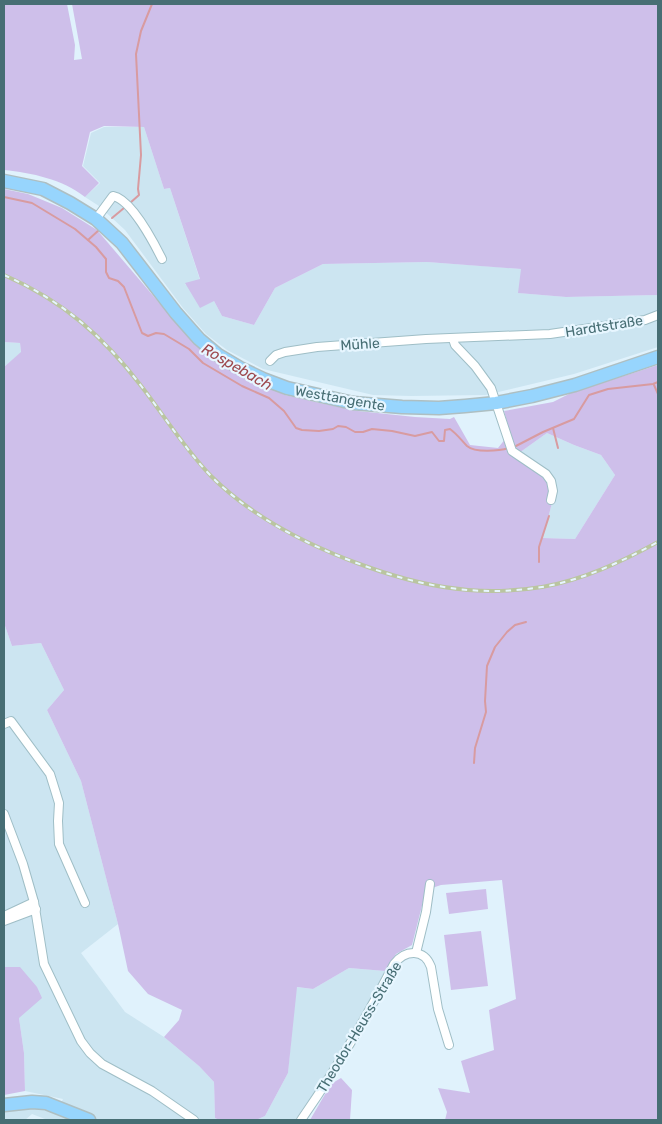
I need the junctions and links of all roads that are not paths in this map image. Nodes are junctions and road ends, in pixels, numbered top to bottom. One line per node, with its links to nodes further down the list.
1 (4, 181): 2 (main road, Westtangente)
2 (96, 219): 3 (street); 9 (main road, Westtangente)
3 (162, 259)
4 (658, 315): 5 (street, Hardtstraße)
5 (550, 334): 6 (street, Mühle)
6 (454, 338): 8 (street, Mühle); 9 (street)
7 (658, 357): 9 (main road, Westtangente)
8 (270, 361)
9 (496, 403): 10 (street)
10 (551, 500)
11 (4, 724): 14 (street)
12 (4, 814): 15 (street)
13 (430, 884): 18 (street)
14 (85, 903)
15 (35, 906): 16 (street); 17 (street); 22 (street)
16 (4, 916)
17 (4, 921)
18 (416, 953): 19 (street, Theodor-Heuss-Straße); 23 (street, Theodor-Heuss-Straße)
19 (449, 1045)
20 (4, 1105): 21 (main road)
21 (89, 1120)
22 (194, 1120)
23 (301, 1120)

